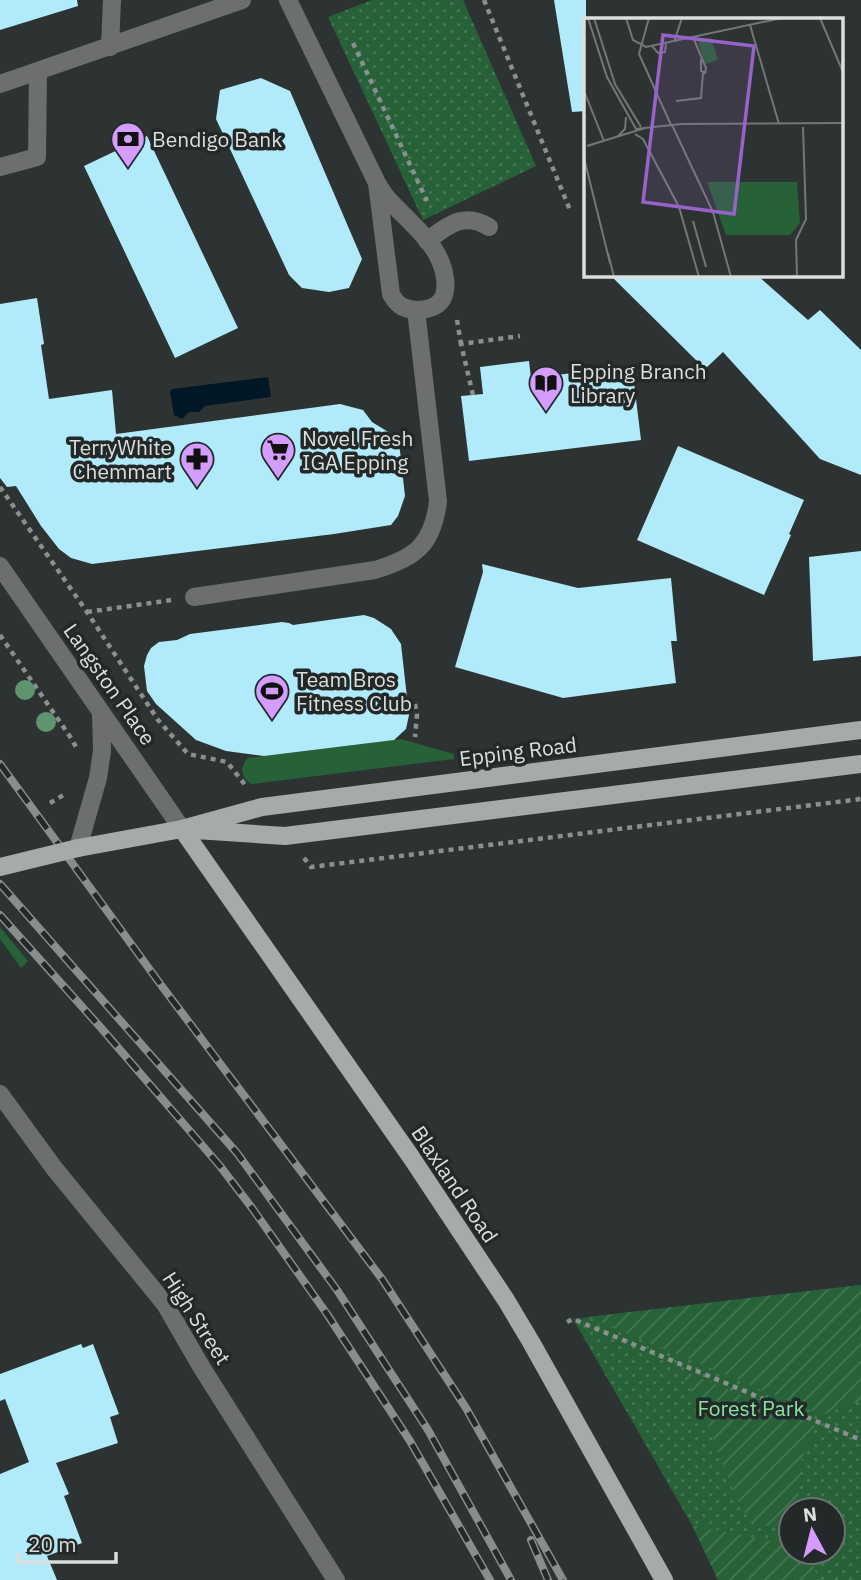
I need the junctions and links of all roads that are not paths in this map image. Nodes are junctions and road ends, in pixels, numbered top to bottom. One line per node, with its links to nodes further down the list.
1 (112, 0): 4 (street)
2 (242, 0): 4 (street)
3 (288, 0): 8 (street)
4 (110, 47): 5 (street)
5 (38, 71): 6 (street); 7 (street)
6 (0, 84)
7 (0, 167)
8 (377, 183): 10 (street); 11 (street)
9 (489, 227): 10 (street)
10 (427, 242): 11 (street)
11 (416, 310): 13 (street)
12 (0, 566): 14 (street, Langston Place)
13 (194, 597)
14 (102, 714): 17 (street, Langston Place); 18 (street)
15 (861, 730): 17 (main road, Epping Road)
16 (861, 764): 17 (main road, Epping Road)
17 (182, 829): 18 (main road, Epping Road); 22 (main road, Blaxland Road)
18 (78, 848): 19 (main road, Epping Road, bridge)
19 (0, 867)
20 (0, 1094): 21 (street, High Street)
21 (336, 1580)
22 (664, 1580)

